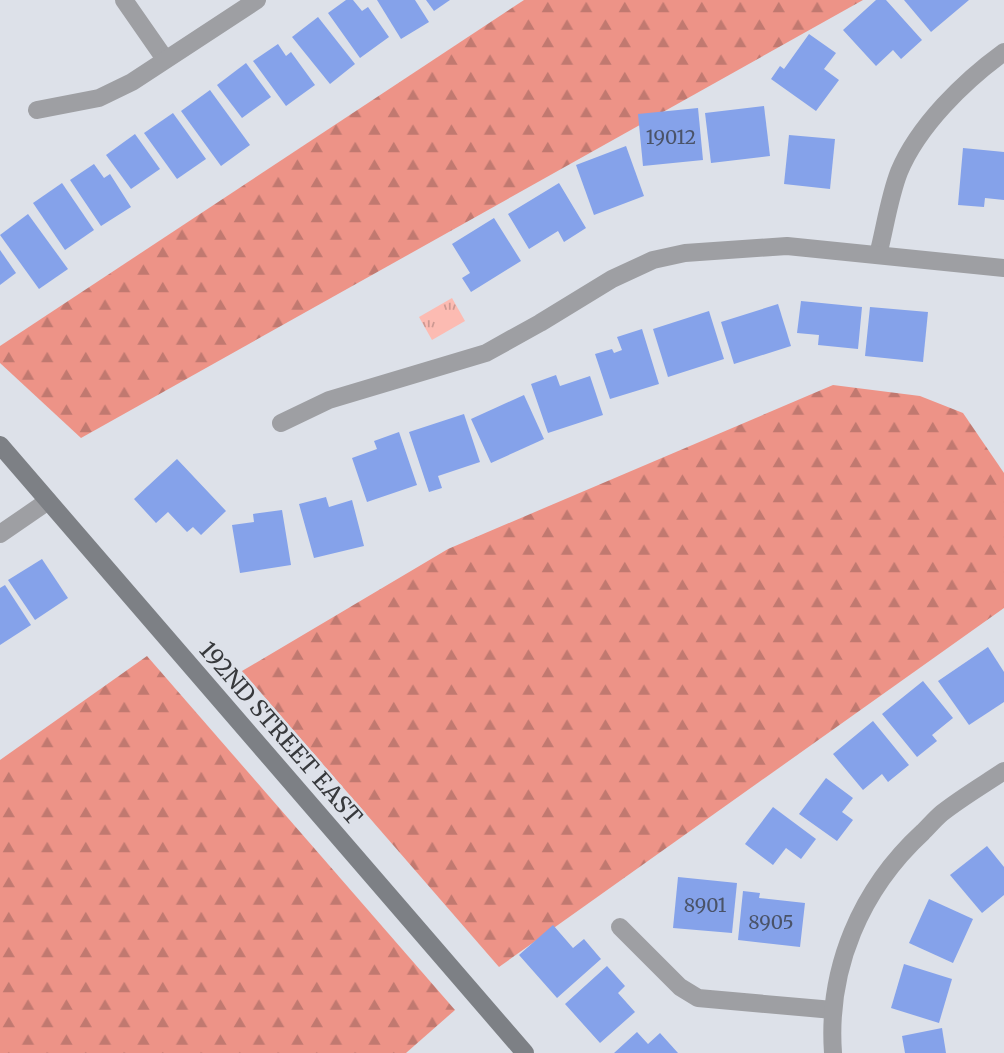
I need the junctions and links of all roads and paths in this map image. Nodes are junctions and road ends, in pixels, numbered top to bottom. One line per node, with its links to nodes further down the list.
1 (124, 0): 4 (street)
2 (257, 0): 4 (street)
3 (1004, 52): 6 (street)
4 (165, 59): 5 (street)
5 (37, 110)
6 (878, 255): 7 (street); 8 (street)
7 (1004, 268)
8 (281, 423)
9 (0, 445): 10 (street, 192ND STREET EAST)
10 (48, 501): 11 (street); 15 (street, 192ND STREET EAST)
11 (0, 534)
12 (1004, 771): 14 (street)
13 (620, 927): 14 (street)
14 (833, 1010): 16 (street)
15 (525, 1053)
16 (833, 1053)

